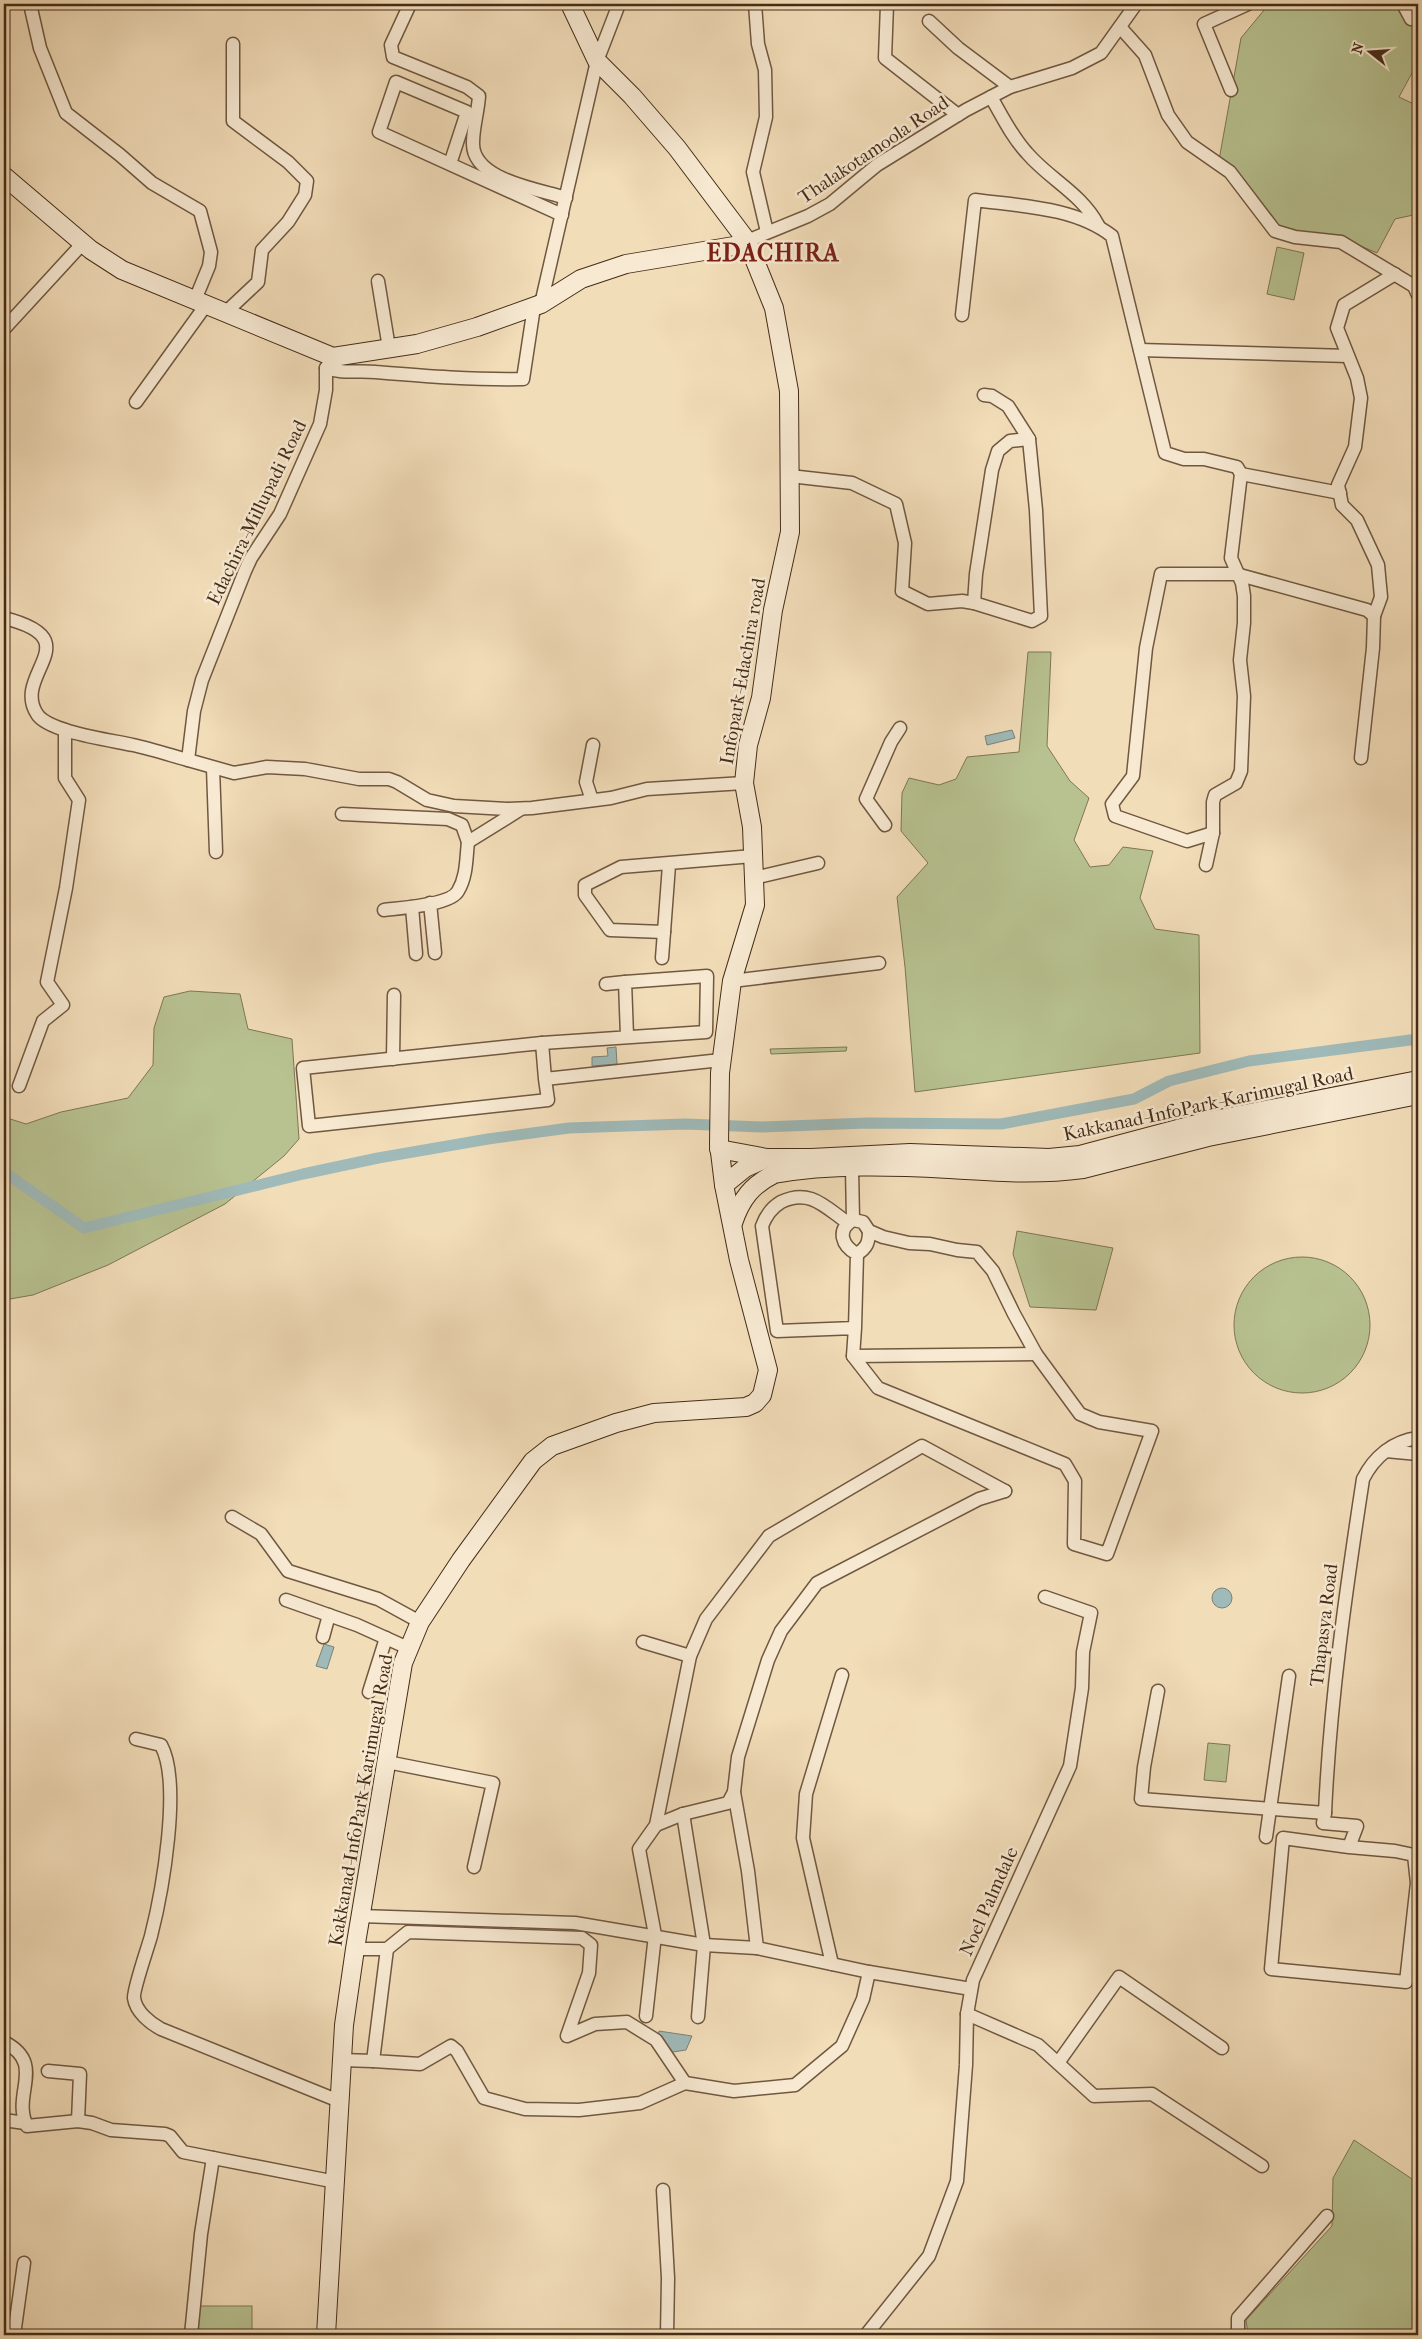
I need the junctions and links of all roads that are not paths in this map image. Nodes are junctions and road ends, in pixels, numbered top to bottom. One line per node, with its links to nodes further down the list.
1 (30, 4): 30 (street)
2 (410, 4): 21 (street)
3 (570, 4): 14 (main road, Infopark-Edachira road)
4 (619, 4): 14 (street)
5 (754, 4): 24 (street)
6 (1136, 4): 12 (street, Thalakotamoola Road)
7 (1248, 4): 16 (street)
8 (1403, 4): 10 (street)
9 (887, 5): 18 (street)
10 (1411, 19)
11 (929, 21): 15 (street)
12 (1120, 27): 15 (street, Thalakotamoola Road); 27 (street)
13 (233, 44): 32 (street)
14 (597, 61): 21 (street); 25 (main road, Infopark-Edachira road)
15 (1010, 88): 17 (street, Thalakotamoola Road)
16 (1231, 90)
17 (991, 97): 18 (street, Thalakotamoola Road); 23 (street)
18 (958, 115): 24 (street, Thalakotamoola Road)
19 (450, 164): 19 (street); 22 (street)
20 (4, 176): 26 (main road)
21 (566, 198): 22 (street)
22 (562, 215): 31 (street)
23 (1098, 225): 33 (street); 36 (street)
24 (767, 232): 25 (street, Thalakotamoola Road)
25 (747, 241): 31 (main road); 43 (main road, Infopark-Edachira road)
26 (83, 243): 30 (main road); 34 (street)
27 (1394, 274): 29 (street); 37 (street)
28 (378, 282): 35 (street)
29 (1418, 295)
30 (200, 303): 32 (main road); 40 (street)
31 (538, 305): 35 (main road); 38 (street)
32 (225, 313): 38 (main road)
33 (962, 315)
34 (4, 329)
35 (389, 348): 38 (main road)
36 (1140, 350): 37 (street); 42 (street)
37 (1348, 356): 44 (street)
38 (330, 363): 53 (street, Edachira-Millupadi Road)
39 (984, 395): 41 (street)
40 (136, 402)
41 (1028, 438): 46 (street); 46 (street)
42 (1241, 474): 44 (street); 45 (street)
43 (790, 476): 46 (street); 55 (main road, Infopark-Edachira road)
44 (1340, 493): 47 (street)
45 (1236, 574): 47 (street); 60 (street); 60 (street)
46 (974, 603)
47 (1374, 616): 52 (street)
48 (4, 618): 50 (street)
49 (900, 728): 59 (street)
50 (66, 730): 53 (street); 86 (street)
51 (593, 745): 56 (street)
52 (1360, 758)
53 (188, 760): 54 (street)
54 (213, 768): 57 (street); 62 (street)
55 (744, 783): 56 (street); 63 (main road, Infopark-Edachira road)
56 (592, 800): 57 (street)
57 (521, 809): 61 (street)
58 (342, 814): 61 (street)
59 (885, 825)
60 (1213, 833): 66 (street)
61 (468, 842): 68 (street)
62 (216, 852)
63 (753, 856): 65 (street); 67 (main road, Infopark-Edachira road)
64 (818, 863): 67 (street)
65 (669, 865): 71 (street); 71 (street)
66 (1206, 865)
67 (754, 878): 76 (main road, Infopark-Edachira road)
68 (430, 903): 69 (street); 72 (street)
69 (412, 907): 70 (street); 73 (street)
70 (384, 910)
71 (664, 932): 74 (street)
72 (436, 953)
73 (416, 954)
74 (662, 958)
75 (879, 963): 76 (street)
76 (732, 981): 83 (main road, Infopark-Edachira road)
77 (625, 982): 78 (street); 80 (street); 80 (street)
78 (606, 984)
79 (394, 995): 82 (street)
80 (628, 1036): 81 (street)
81 (542, 1043): 82 (street); 84 (street)
82 (393, 1059): 84 (street)
83 (721, 1060): 84 (street); 88 (main road, Infopark-Edachira road)
84 (546, 1079)
85 (1418, 1080): 90 (main road, Kakkanad-InfoPark-Karimugal Road)
86 (19, 1086)
87 (1418, 1095): 90 (main road, Kakkanad-InfoPark-Karimugal Road)
88 (719, 1147): 89 (main road); 92 (main road, Infopark-Edachira road)
89 (767, 1158): 90 (main road, Kakkanad-InfoPark-Karimugal Road); 92 (main road, Kakkanad-InfoPark-Karimugal Road)
90 (963, 1163): 91 (main road, Kakkanad-InfoPark-Karimugal Road)
91 (852, 1168): 93 (street); 94 (main road, Kakkanad-InfoPark-Karimugal Road)
92 (724, 1185): 94 (main road, Kakkanad-InfoPark-Karimugal Road)
93 (851, 1221): 95 (street); 96 (street); 97 (street)
94 (733, 1224): 107 (main road, Kakkanad-InfoPark-Karimugal Road)
95 (870, 1231): 96 (street); 98 (street)
96 (857, 1254): 97 (street)
97 (855, 1328): 99 (street)
98 (1036, 1354): 99 (street); 99 (street)
99 (854, 1356)
100 (1418, 1438): 101 (street, Thapasya Road)
101 (1386, 1450): 102 (street); 121 (street, Thapasya Road)
102 (1418, 1454)
103 (232, 1517): 107 (street)
104 (1045, 1597): 135 (street, Noel Palmdale)
105 (286, 1600): 106 (street)
106 (329, 1615): 108 (street); 109 (street)
107 (420, 1622): 111 (main road, Kakkanad-InfoPark-Karimugal Road)
108 (323, 1637)
109 (386, 1638): 111 (street); 116 (street)
110 (643, 1642): 112 (street)
111 (408, 1648): 118 (main road, Kakkanad-InfoPark-Karimugal Road)
112 (690, 1656): 119 (street); 123 (street)
113 (842, 1675): 133 (street)
114 (1289, 1676): 120 (street)
115 (1158, 1691): 120 (street)
116 (369, 1692)
117 (136, 1739): 146 (street)
118 (387, 1762): 126 (street); 127 (main road, Kakkanad-InfoPark-Karimugal Road)
119 (734, 1792): 122 (street); 131 (street)
120 (1271, 1809): 121 (street); 124 (street)
121 (1325, 1813): 125 (street)
122 (683, 1814): 123 (street); 129 (street)
123 (656, 1825): 128 (street)
124 (1266, 1837)
125 (1349, 1847): 125 (street)
126 (474, 1867)
127 (360, 1916): 128 (street); 130 (main road, Kakkanad-InfoPark-Karimugal Road)
128 (655, 1935): 129 (street); 137 (street)
129 (704, 1945): 131 (street); 138 (street)
130 (355, 1948): 132 (street); 141 (main road, Kakkanad-InfoPark-Karimugal Road)
131 (757, 1948): 133 (street)
132 (387, 1949): 142 (street); 145 (street)
133 (832, 1964): 134 (street)
134 (869, 1972): 135 (street); 145 (street)
135 (972, 1989): 136 (street, Noel Palmdale)
136 (967, 2014): 143 (street); 160 (street, Noel Palmdale)
137 (646, 2016)
138 (698, 2017)
139 (4, 2042): 149 (street)
140 (1222, 2048): 143 (street)
141 (341, 2060): 142 (street); 146 (main road, Kakkanad-InfoPark-Karimugal Road)
142 (373, 2061): 145 (street)
143 (1058, 2063): 151 (street)
144 (48, 2071): 148 (street)
145 (685, 2083)
146 (338, 2101): 152 (main road, Kakkanad-InfoPark-Karimugal Road)
147 (4, 2120): 149 (street)
148 (78, 2121): 149 (street); 150 (street)
149 (25, 2122)
150 (213, 2158): 152 (street); 157 (street)
151 (1262, 2166)
152 (336, 2182): 158 (main road, Kakkanad-InfoPark-Karimugal Road)
153 (663, 2190): 159 (street)
154 (1326, 2216): 161 (street)
155 (24, 2263): 156 (street)
156 (14, 2335)
157 (191, 2335)
158 (326, 2335)
159 (667, 2335)
160 (866, 2335)
161 (1238, 2335)

